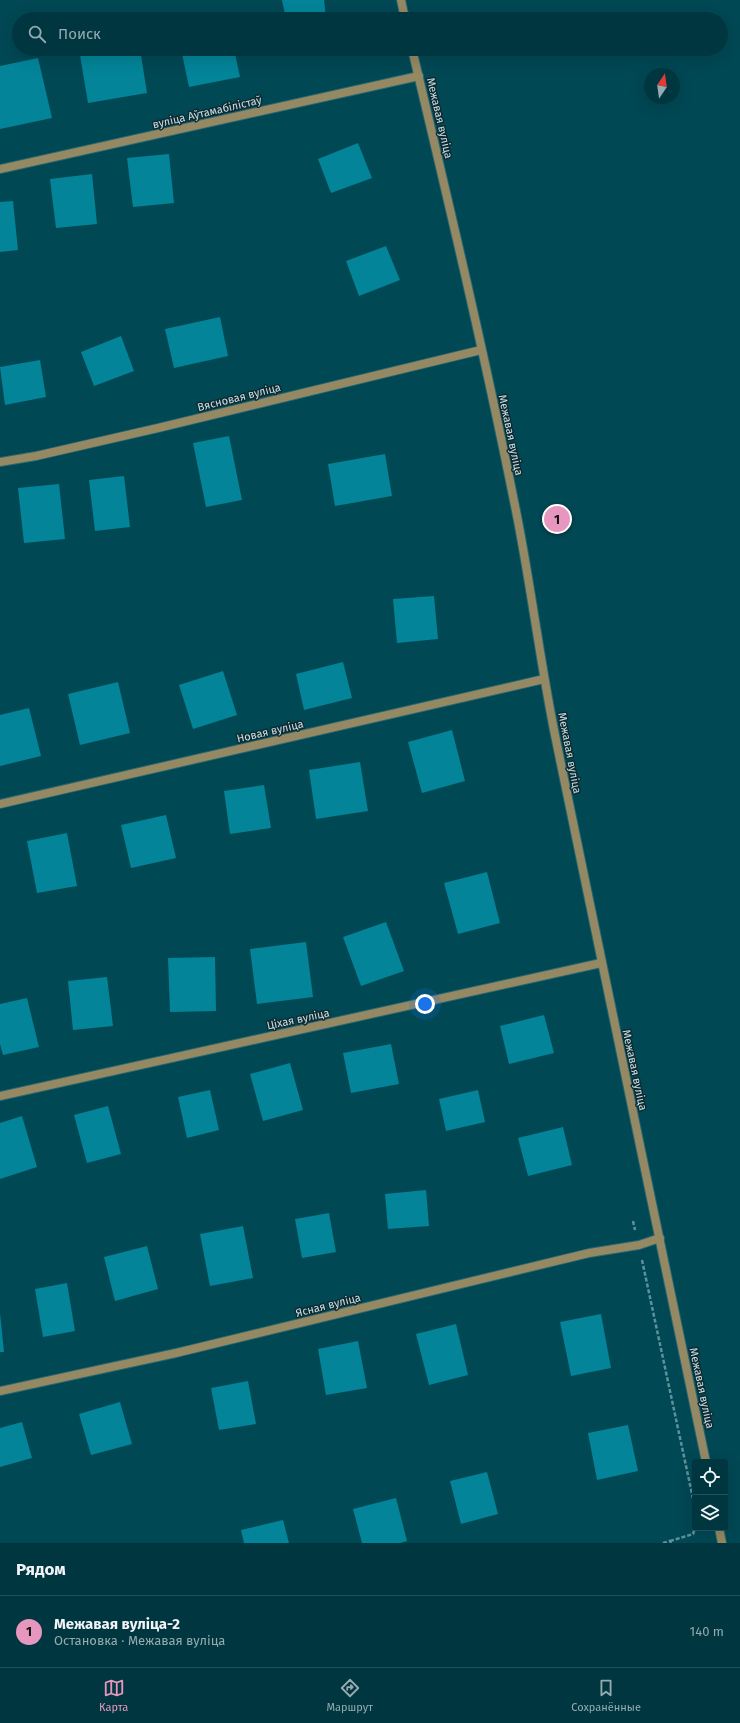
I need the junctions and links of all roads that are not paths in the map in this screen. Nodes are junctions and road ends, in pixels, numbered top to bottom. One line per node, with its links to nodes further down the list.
1 (401, 0): 2 (street)
2 (404, 12)
3 (414, 56): 4 (street, Межавая вуліца)
4 (419, 76): 5 (street, вуліца Аўтамабілістаў); 6 (street, Межавая вуліца)
5 (0, 169)
6 (482, 350): 7 (street, Вясновая вуліца); 8 (street, Межавая вуліца)
7 (0, 462)
8 (544, 679): 9 (street, Новая вуліца); 10 (street, Межавая вуліца)
9 (0, 804)
10 (601, 963): 11 (street, Ціхая вуліца); 12 (street, Межавая вуліца)
11 (0, 1096)
12 (660, 1238): 13 (street, Ясная вуліца); 14 (street, Межавая вуліца)
13 (0, 1391)
14 (705, 1459)
15 (720, 1531): 16 (street)
16 (722, 1543)

